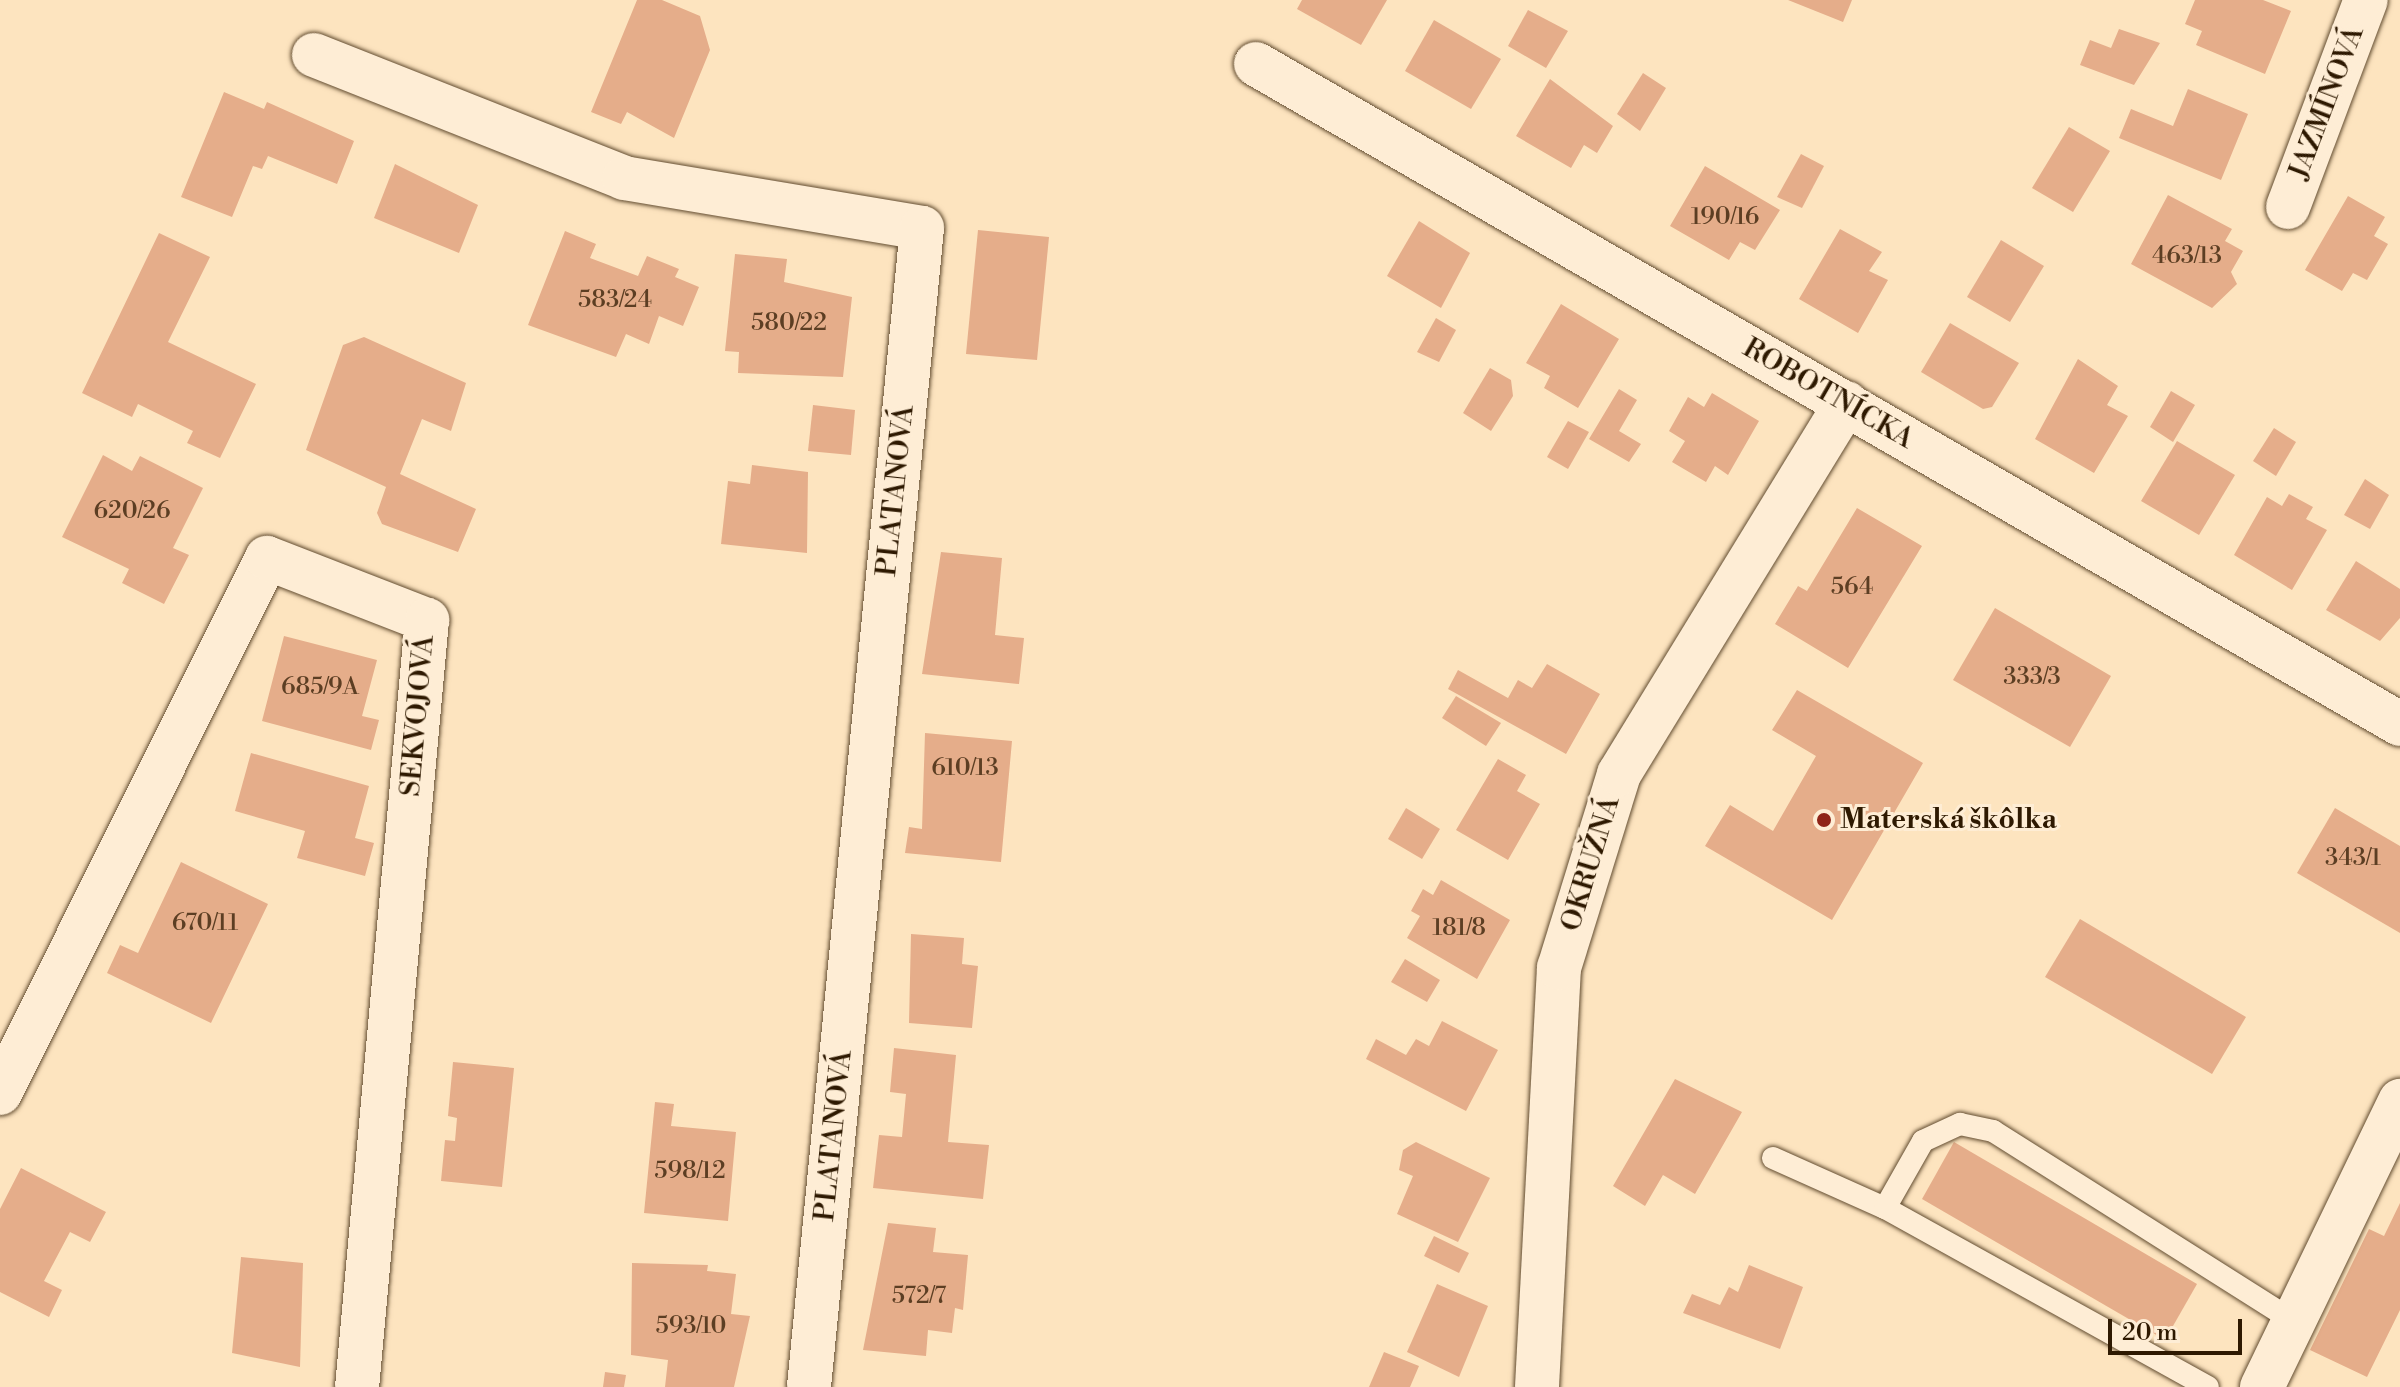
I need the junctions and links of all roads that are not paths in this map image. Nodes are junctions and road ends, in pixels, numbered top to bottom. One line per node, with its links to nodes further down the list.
1 (2366, 0): 4 (street, JAZMÍNOVÁ)
2 (314, 55): 13 (street, PLATANOVÁ)
3 (1256, 64): 5 (street, ROBOTNÍCKA)
4 (2288, 207)
5 (1846, 403): 6 (street, ROBOTNÍCKA); 14 (street, OKRUŽNÁ)
6 (2400, 724)
7 (0, 1093): 12 (street, SEKVOJOVÁ)
8 (2400, 1101): 11 (street)
9 (1773, 1158): 10 (lane)
10 (1885, 1208): 11 (lane); 15 (lane)
11 (2293, 1321): 16 (street)
12 (357, 1387)
13 (809, 1387)
14 (1537, 1387)
15 (2208, 1387)
16 (2262, 1387)

